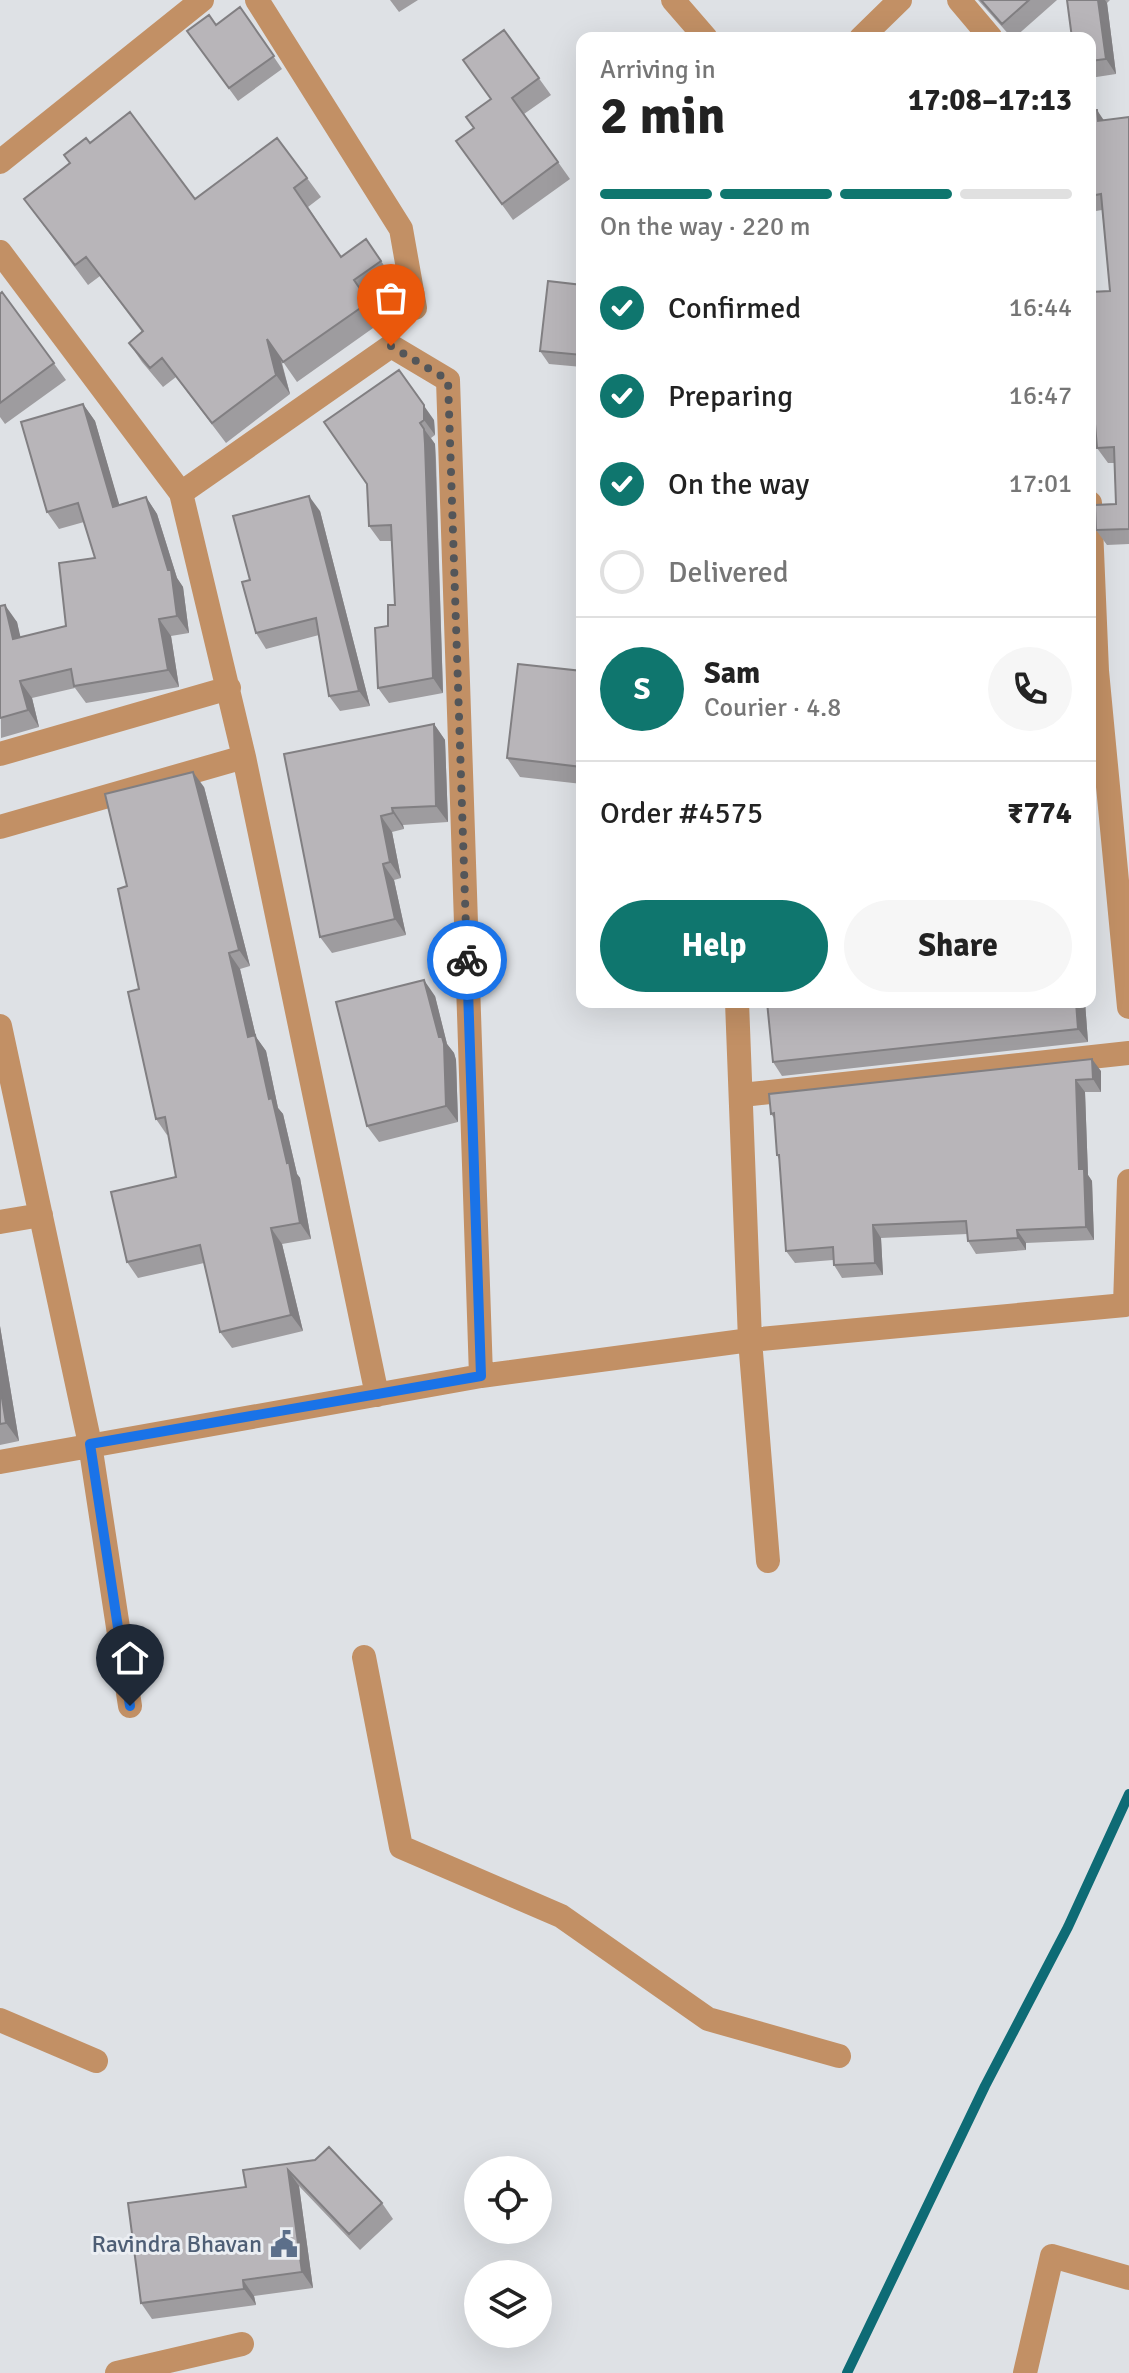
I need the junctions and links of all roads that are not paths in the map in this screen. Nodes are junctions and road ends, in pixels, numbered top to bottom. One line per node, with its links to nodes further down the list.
1 (202, 0): 9 (street)
2 (257, 0): 11 (street)
3 (673, 0): 6 (street)
4 (900, 0): 7 (street)
5 (959, 0): 8 (street)
6 (701, 32)
7 (867, 32)
8 (986, 32)
9 (0, 162)
10 (0, 252): 12 (street)
11 (415, 308)
12 (181, 493): 13 (street); 27 (street)
13 (229, 688): 15 (street); 16 (street)
14 (1096, 691): 18 (street)
15 (0, 754)
16 (244, 757): 17 (street); 28 (street)
17 (0, 827)
18 (1129, 1007)
19 (737, 1008): 22 (street)
20 (0, 1026): 24 (street)
21 (1129, 1053): 22 (street)
22 (742, 1095): 26 (street)
23 (1129, 1181): 26 (street)
24 (41, 1215): 25 (street); 29 (street)
25 (0, 1222)
26 (750, 1340): 27 (street); 31 (street)
27 (481, 1376): 28 (street)
28 (377, 1395): 29 (street)
29 (90, 1444): 30 (street); 33 (street)
30 (0, 1462)
31 (768, 1561)
32 (364, 1657): 35 (street)
33 (130, 1706)
34 (0, 2020): 36 (street)
35 (839, 2056)
36 (96, 2061)
37 (1129, 2278): 40 (street)
38 (242, 2344): 39 (street)
39 (117, 2373)
40 (1025, 2373)

